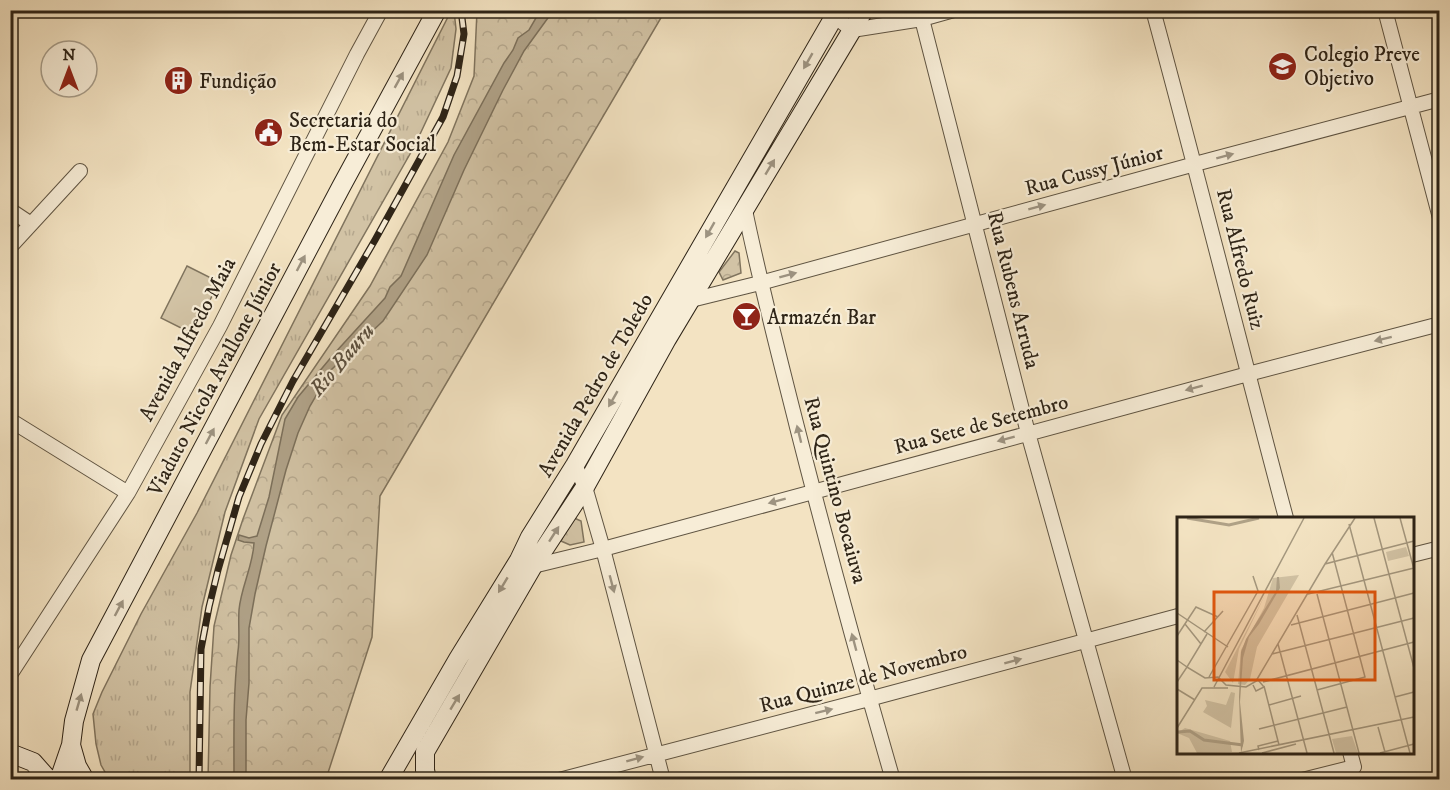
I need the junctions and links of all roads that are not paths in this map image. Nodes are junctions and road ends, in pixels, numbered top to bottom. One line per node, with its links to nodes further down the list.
1 (381, 10): 30 (street, Avenida Alfredo Maia)
2 (437, 10): 40 (main road, Viaduto Nicola Avallone Júnior, one-way to 2)
3 (864, 10): 9 (main road, Avenida Pedro de Toledo)
4 (954, 10): 8 (street)
5 (1153, 10): 12 (street, Rua Alfredo Ruiz)
6 (1385, 10): 11 (street)
7 (836, 13): 9 (street); 23 (main road, Avenida Pedro de Toledo, one-way to 23)
8 (922, 19): 9 (street); 18 (street, Rua Rubens Arruda)
9 (852, 30): 15 (main road, Avenida Pedro de Toledo, one-way to 9)
10 (1440, 99): 11 (street, Rua Cussy Júnior)
11 (1410, 107): 12 (street, Rua Cussy Júnior, one-way to 11); 16 (street)
12 (1195, 164): 18 (street, Rua Cussy Júnior, one-way to 12); 24 (street, Rua Alfredo Ruiz)
13 (80, 171): 17 (street)
14 (10, 210): 17 (street)
15 (746, 210): 20 (street, Rua Quintino Bocaiuva); 21 (main road, Avenida Pedro de Toledo)
16 (1440, 218)
17 (31, 224): 19 (street)
18 (975, 224): 20 (street, Rua Cussy Júnior, one-way to 18); 26 (street, Rua Rubens Arruda)
19 (10, 247)
20 (760, 282): 21 (street, Rua Cussy Júnior); 29 (street, Rua Quintino Bocaiuva, one-way to 20)
21 (691, 300): 23 (main road, Avenida Pedro de Toledo)
22 (1440, 324): 24 (street, Rua Sete de Setembro, one-way to 24)
23 (659, 335): 27 (main road, Avenida Pedro de Toledo, one-way to 27); 28 (main road, Avenida Pedro de Toledo)
24 (1248, 374): 26 (street, Rua Sete de Setembro, one-way to 26); 31 (street, Rua Alfredo Ruiz)
25 (10, 420): 30 (street)
26 (1028, 433): 29 (street, Rua Sete de Setembro, one-way to 29); 37 (street, Rua Rubens Arruda)
27 (575, 465): 28 (street); 35 (main road, Avenida Pedro de Toledo)
28 (585, 487): 33 (street); 35 (main road, Avenida Pedro de Toledo, one-way to 28)
29 (813, 492): 33 (street, Rua Sete de Setembro, one-way to 33); 39 (street, Rua Quintino Bocaiuva, one-way to 29)
30 (128, 493): 38 (street, Avenida Alfredo Maia)
31 (1285, 517)
32 (1440, 548): 34 (street)
33 (603, 549): 35 (street, Rua Sete de Setembro); 42 (street, one-way to 42)
34 (1414, 555)
35 (526, 563): 47 (main road, Avenida Pedro de Toledo, one-way to 47); 48 (main road, Avenida Pedro de Toledo, one-way to 35)
36 (1177, 617): 37 (street, Rua Quinze de Novembro)
37 (1086, 641): 39 (street, Rua Quinze de Novembro, one-way to 37); 52 (street, Rua Rubens Arruda)
38 (10, 675)
39 (870, 699): 42 (street, Rua Quinze de Novembro, one-way to 39); 51 (street, Rua Quintino Bocaiuva)
40 (71, 745): 45 (main road, Viaduto Nicola Avallone Júnior); 46 (main road)
41 (10, 753): 44 (main road)
42 (657, 753): 49 (street, Rua Quinze de Novembro, one-way to 42); 50 (street)
43 (1350, 754): 53 (street)
44 (49, 780)
45 (59, 780)
46 (85, 780)
47 (388, 780)
48 (427, 780)
49 (559, 780)
50 (663, 780)
51 (893, 780)
52 (1125, 780)
53 (1302, 780)

